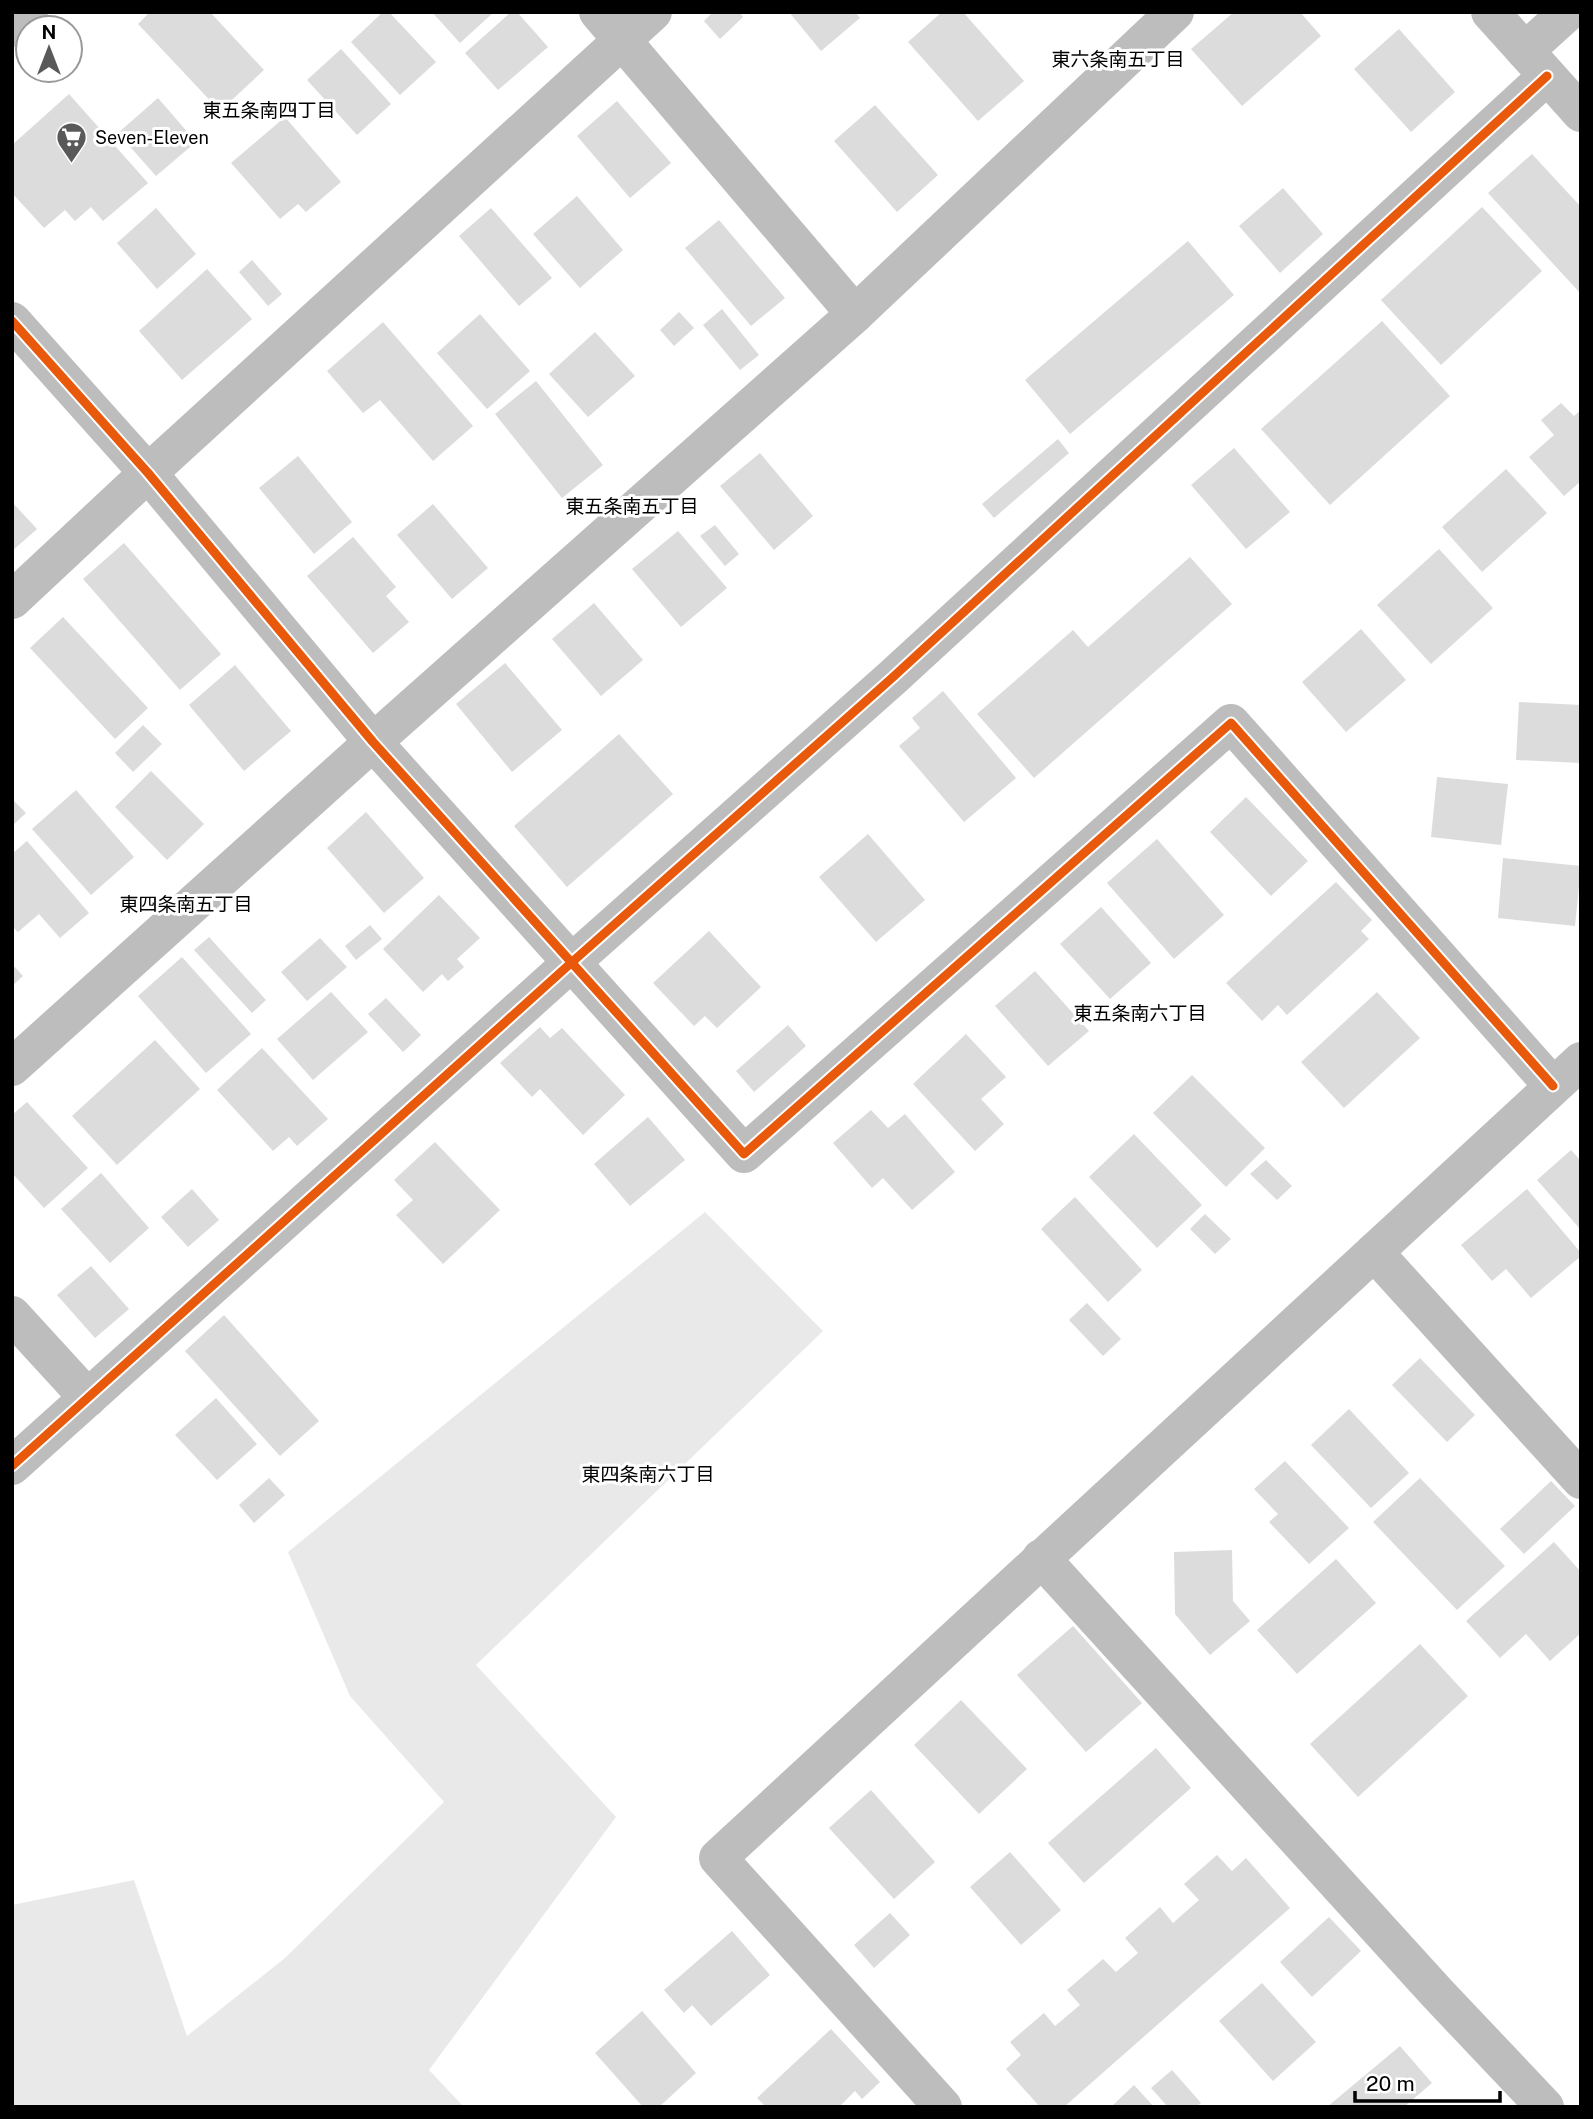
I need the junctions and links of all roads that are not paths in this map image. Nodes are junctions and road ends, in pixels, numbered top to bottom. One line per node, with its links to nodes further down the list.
1 (29, 12): 7 (street)
2 (653, 12): 6 (street)
3 (1175, 12): 10 (street)
4 (1490, 12): 8 (street)
5 (1568, 12): 8 (street)
6 (610, 26): 10 (street); 12 (street)
7 (12, 28)
8 (1536, 63): 9 (street); 15 (street)
9 (1581, 113)
10 (855, 314): 14 (street)
11 (12, 321): 12 (street)
12 (148, 473): 13 (street); 14 (street)
13 (12, 600)
14 (373, 742): 15 (street); 17 (street)
15 (571, 963): 18 (street); 21 (street)
16 (1581, 1061): 18 (street)
17 (12, 1067)
18 (1553, 1086): 19 (street)
19 (1374, 1252): 23 (street); 24 (street)
20 (12, 1315): 21 (street)
21 (88, 1398): 22 (street)
22 (12, 1466)
23 (1581, 1480)
24 (1041, 1558): 25 (street); 26 (street)
25 (943, 2107)
26 (1545, 2107)

